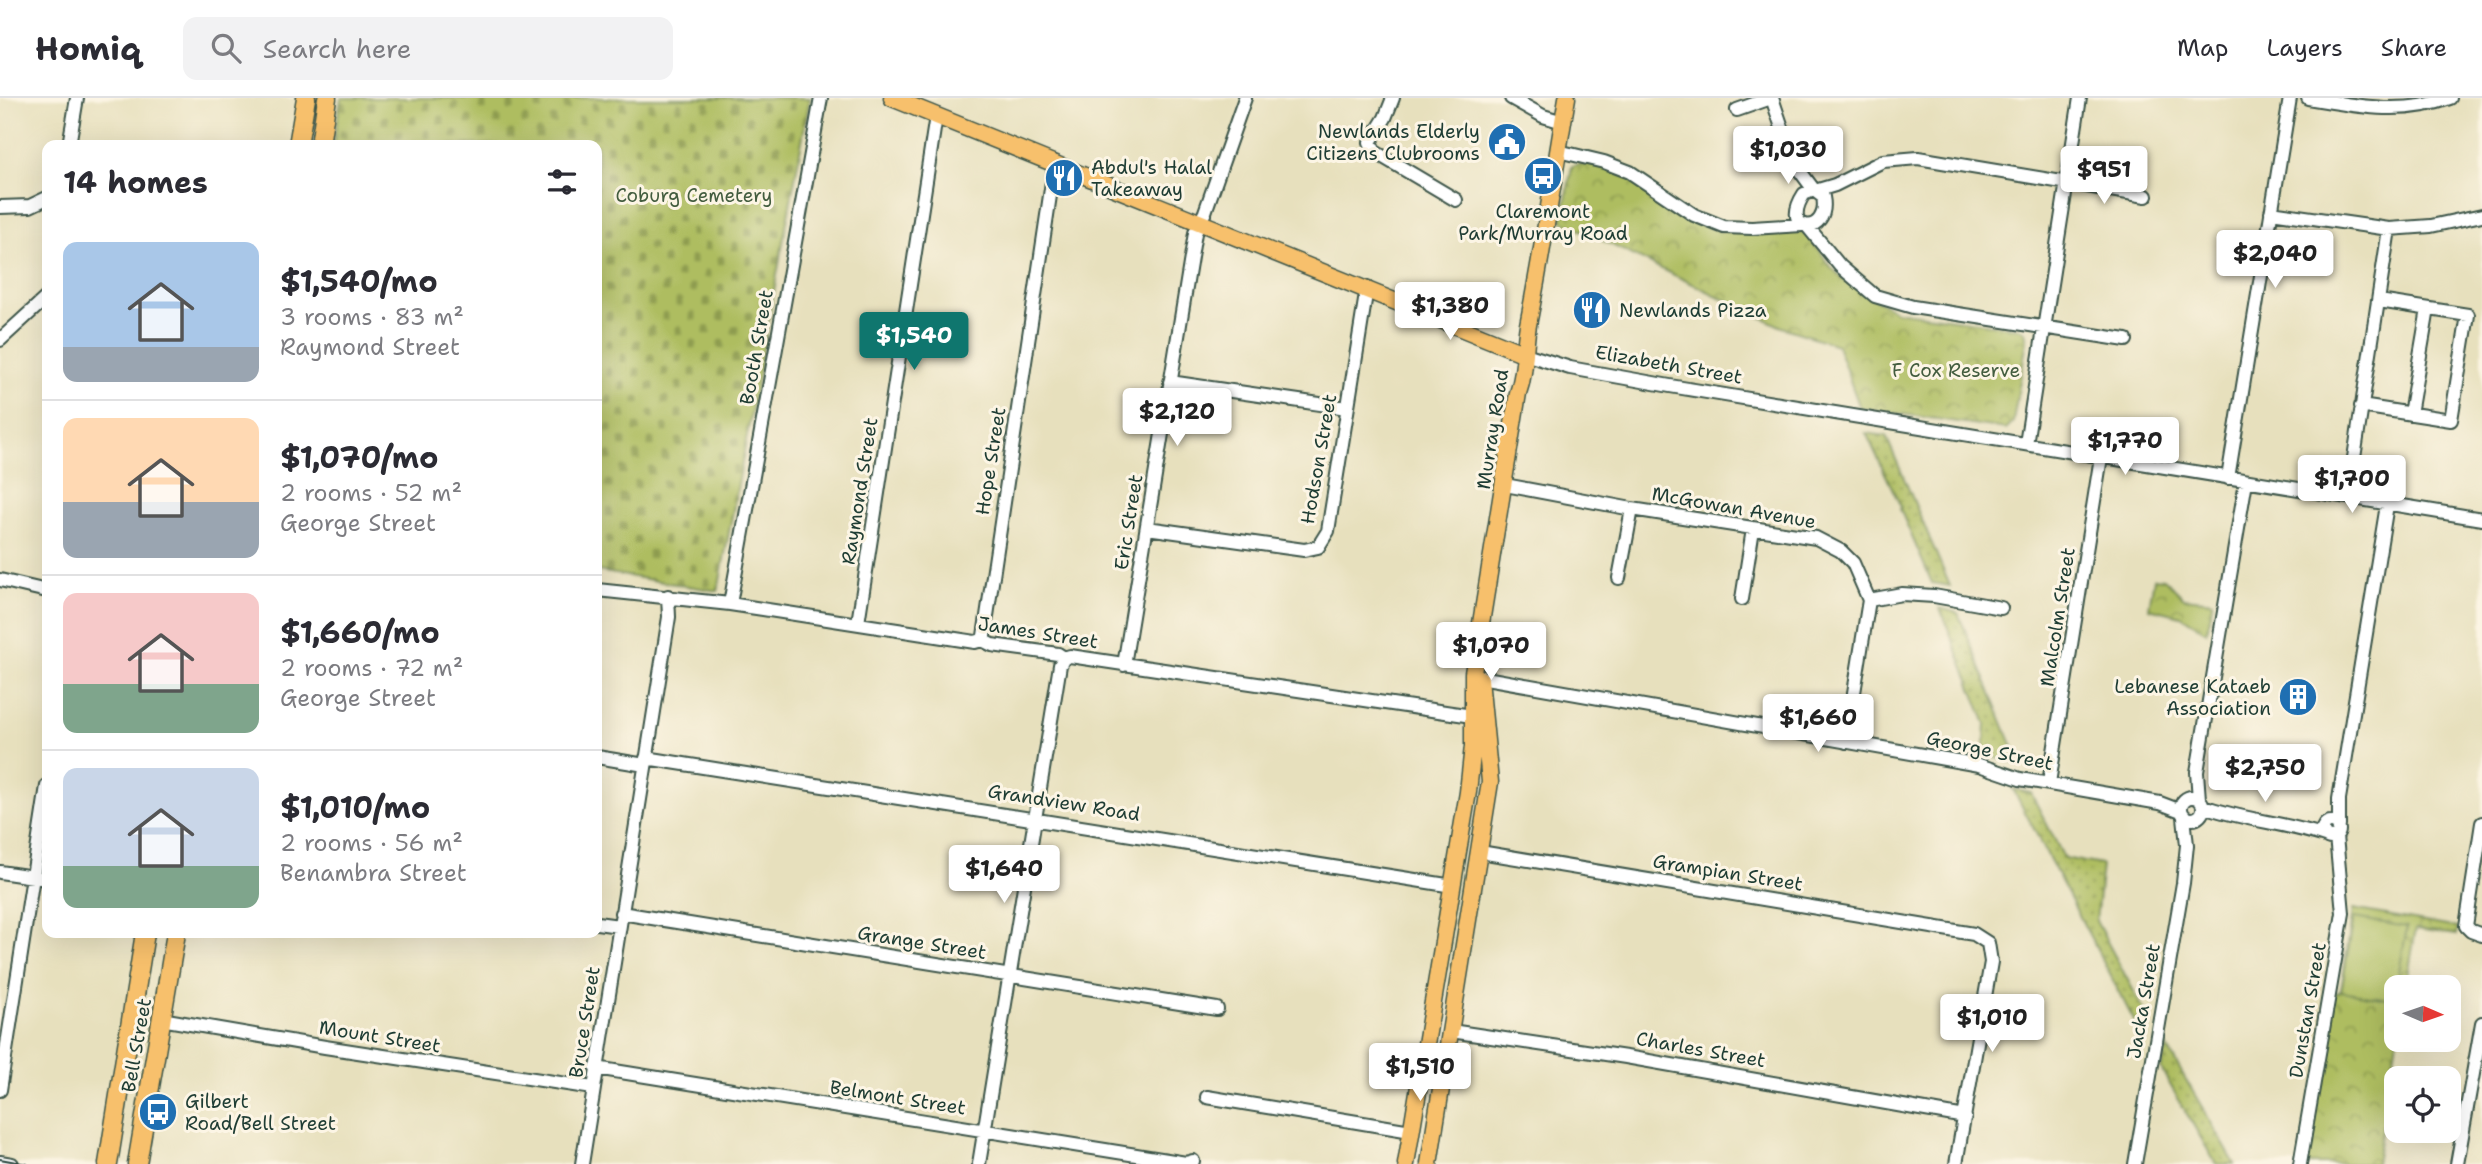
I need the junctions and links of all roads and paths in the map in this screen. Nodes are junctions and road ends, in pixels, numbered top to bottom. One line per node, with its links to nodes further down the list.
1 (77, 98): 18 (street)
2 (306, 98): 19 (highway)
3 (327, 98): 20 (highway)
4 (821, 98): 71 (street, Booth Street)
5 (893, 98): 16 (main road, Elizabeth Street)
6 (1245, 98): 36 (street, Eric Street)
7 (1393, 98): 29 (street)
8 (1511, 98): 17 (street)
9 (1567, 98): 17 (main road, Murray Road)
10 (1772, 98): 15 (street); 23 (street)
11 (2080, 98): 25 (street)
12 (2290, 98): 33 (street)
13 (2308, 98): 14 (street)
14 (2450, 98)
15 (1737, 110)
16 (936, 116): 22 (main road, Elizabeth Street); 73 (street, Raymond Street)
17 (1563, 122): 21 (main road, Murray Road)
18 (70, 140)
19 (299, 140)
20 (321, 140)
21 (1558, 151): 38 (street); 48 (main road, Murray Road)
22 (1055, 162): 36 (main road, Elizabeth Street); 74 (street, Hope Street)
23 (1794, 163): 26 (street); 30 (street)
24 (1848, 178): 25 (street); 26 (street); 31 (street)
25 (2067, 183): 27 (street); 45 (street)
26 (1815, 190): 30 (street); 31 (street)
27 (2146, 196)
28 (42, 200): 32 (street)
29 (1456, 200)
30 (1799, 203): 37 (street); 38 (street)
31 (1825, 205): 35 (street)
32 (0, 207)
33 (2271, 212): 39 (street); 55 (street)
34 (2482, 215): 39 (street)
35 (1820, 219): 37 (street); 40 (street)
36 (1201, 222): 41 (main road, Elizabeth Street); 49 (street, Eric Street)
37 (1805, 226): 38 (street); 40 (street)
38 (1763, 227)
39 (2389, 229): 42 (street)
40 (1833, 256): 45 (street)
41 (1367, 288): 48 (main road, Elizabeth Street); 51 (street, Hodson Street)
42 (2379, 301): 44 (street); 50 (street)
43 (42, 302): 46 (street)
44 (2428, 309): 52 (street); 52 (street)
45 (2044, 327): 47 (street); 53 (street)
46 (0, 340)
47 (2126, 340)
48 (1525, 354): 53 (street, Elizabeth Street); 57 (main road, Murray Road)
49 (1170, 382): 51 (street); 62 (street, Eric Street)
50 (2361, 407): 52 (street); 58 (street)
51 (1347, 408): 62 (street, Hodson Street)
52 (2410, 414)
53 (2026, 444): 54 (street, Elizabeth Street)
54 (2101, 457): 55 (street, Elizabeth Street); 83 (street, Malcolm Street)
55 (2228, 478): 56 (street, Elizabeth Street)
56 (2246, 481): 58 (street, Elizabeth Street); 84 (street, Jacka Street)
57 (1505, 485): 60 (street, McGowan Avenue); 75 (main road, Murray Road)
58 (2348, 497): 59 (street, Elizabeth Street)
59 (2387, 505): 61 (street, Elizabeth Street); 88 (street)
60 (1632, 509): 63 (street, McGowan Avenue); 64 (street)
61 (2482, 519)
62 (1147, 528): 77 (street, Eric Street)
63 (1753, 529): 69 (street); 70 (street, McGowan Avenue)
64 (1619, 578)
65 (0, 580): 66 (street)
66 (42, 590)
67 (602, 590): 68 (street, James Street)
68 (668, 596): 71 (street, James Street); 82 (street, Bruce Street)
69 (1742, 599)
70 (1869, 600): 72 (street); 80 (street)
71 (730, 604): 73 (street, James Street)
72 (2001, 608)
73 (858, 623): 74 (street, James Street)
74 (982, 640): 76 (street, James Street)
75 (1479, 644): 78 (main road, Murray Road); 79 (main road, Murray Road)
76 (1064, 658): 77 (street, James Street); 86 (street)
77 (1124, 665): 79 (street, James Street)
78 (1480, 677): 80 (street, George Street); 90 (main road, Murray Road)
79 (1472, 716): 89 (main road, Murray Road)
80 (1846, 742): 83 (street, George Street)
81 (602, 757): 82 (street, Grandview Road)
82 (646, 761): 86 (street, Grandview Road); 96 (street, Bruce Street)
83 (2049, 783): 84 (street, George Street)
84 (2192, 808): 88 (street, George Street); 126 (street, Jacka Street)
85 (42, 818): 92 (street)
86 (1034, 818): 94 (street, Grandview Road); 101 (street)
87 (2482, 823): 98 (street)
88 (2330, 831): 127 (street, Dunstan Street)
89 (1459, 848): 90 (main road, Grampian Street); 94 (main road, Murray Road)
90 (1480, 852): 95 (main road, Murray Road); 111 (street, Grampian Street)
91 (0, 872): 92 (street)
92 (33, 877): 93 (street); 109 (street)
93 (42, 878)
94 (1453, 886): 95 (main road, Grandview Road); 105 (main road, Murray Road)
95 (1474, 889): 106 (main road, Murray Road)
96 (620, 920): 97 (street, Grange Street); 101 (street, Grange Street); 107 (street, Bruce Street)
97 (602, 922)
98 (2482, 935)
99 (144, 938): 119 (highway, Bell Street)
100 (175, 938): 103 (highway, Bell Street)
101 (1010, 976): 102 (street, Grange Street); 112 (street)
102 (1217, 1009)
103 (161, 1019): 108 (street, Mount Street); 120 (highway, Bell Street)
104 (2482, 1023): 128 (street)
105 (1429, 1026): 106 (main road, Charles Street); 113 (main road, Murray Road)
106 (1451, 1031): 111 (street, Charles Street); 114 (main road, Murray Road)
107 (596, 1068): 108 (street, Bruce Street); 112 (street, Belmont Street)
108 (593, 1088): 121 (street, Bruce Street)
109 (0, 1090)
110 (1207, 1097): 113 (street)
111 (1965, 1117): 125 (street)
112 (984, 1131): 115 (street, Belmont Street); 122 (street)
113 (1410, 1131): 114 (main road); 123 (main road, Murray Road)
114 (1434, 1135): 124 (main road, Murray Road)
115 (1125, 1158): 116 (street, Belmont Street)
116 (1193, 1161)
117 (0, 1162): 118 (street)
118 (12, 1164)
119 (108, 1164)
120 (137, 1164)
121 (582, 1164)
122 (979, 1164)
123 (1406, 1164)
124 (1429, 1164)
125 (1956, 1164)
126 (2135, 1164)
127 (2300, 1164)
128 (2457, 1164)

